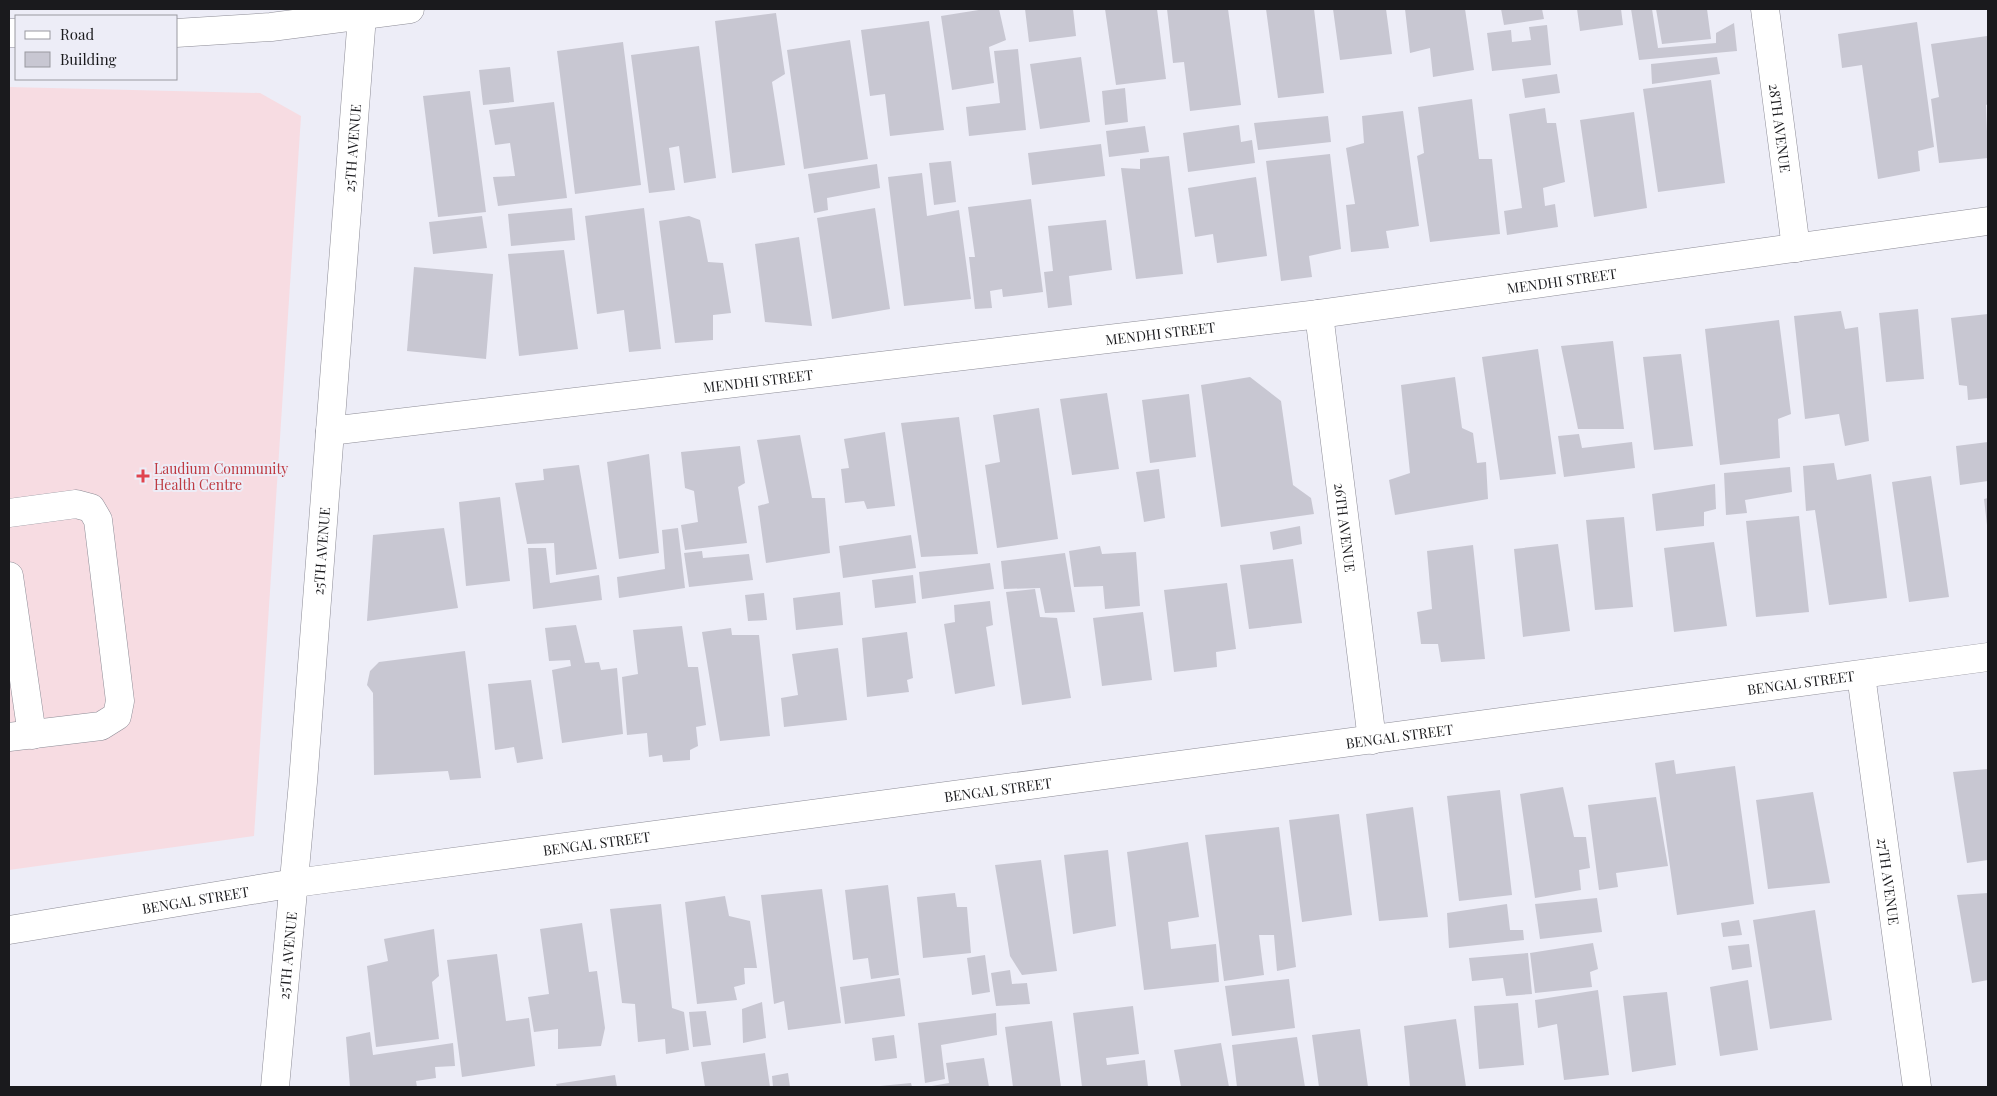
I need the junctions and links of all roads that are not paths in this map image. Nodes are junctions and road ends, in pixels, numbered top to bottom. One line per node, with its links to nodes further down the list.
1 (410, 9): 3 (street)
2 (1765, 9): 6 (street, 28TH AVENUE)
3 (362, 16): 4 (street); 8 (street, 25TH AVENUE)
4 (178, 33)
5 (1988, 221): 6 (street, MENDHI STREET)
6 (1796, 248): 7 (street, MENDHI STREET)
7 (1319, 314): 8 (street, MENDHI STREET); 14 (street, 26TH AVENUE)
8 (330, 431): 15 (street, 25TH AVENUE)
9 (9, 513): 13 (street)
10 (9, 576): 13 (street)
11 (1988, 657): 12 (street, BENGAL STREET)
12 (1861, 675): 14 (street, BENGAL STREET); 18 (street, 27TH AVENUE)
13 (20, 736)
14 (1372, 740): 15 (street, BENGAL STREET)
15 (295, 883): 16 (street, BENGAL STREET); 17 (street, 25TH AVENUE)
16 (9, 930)
17 (275, 1087)
18 (1917, 1087)

